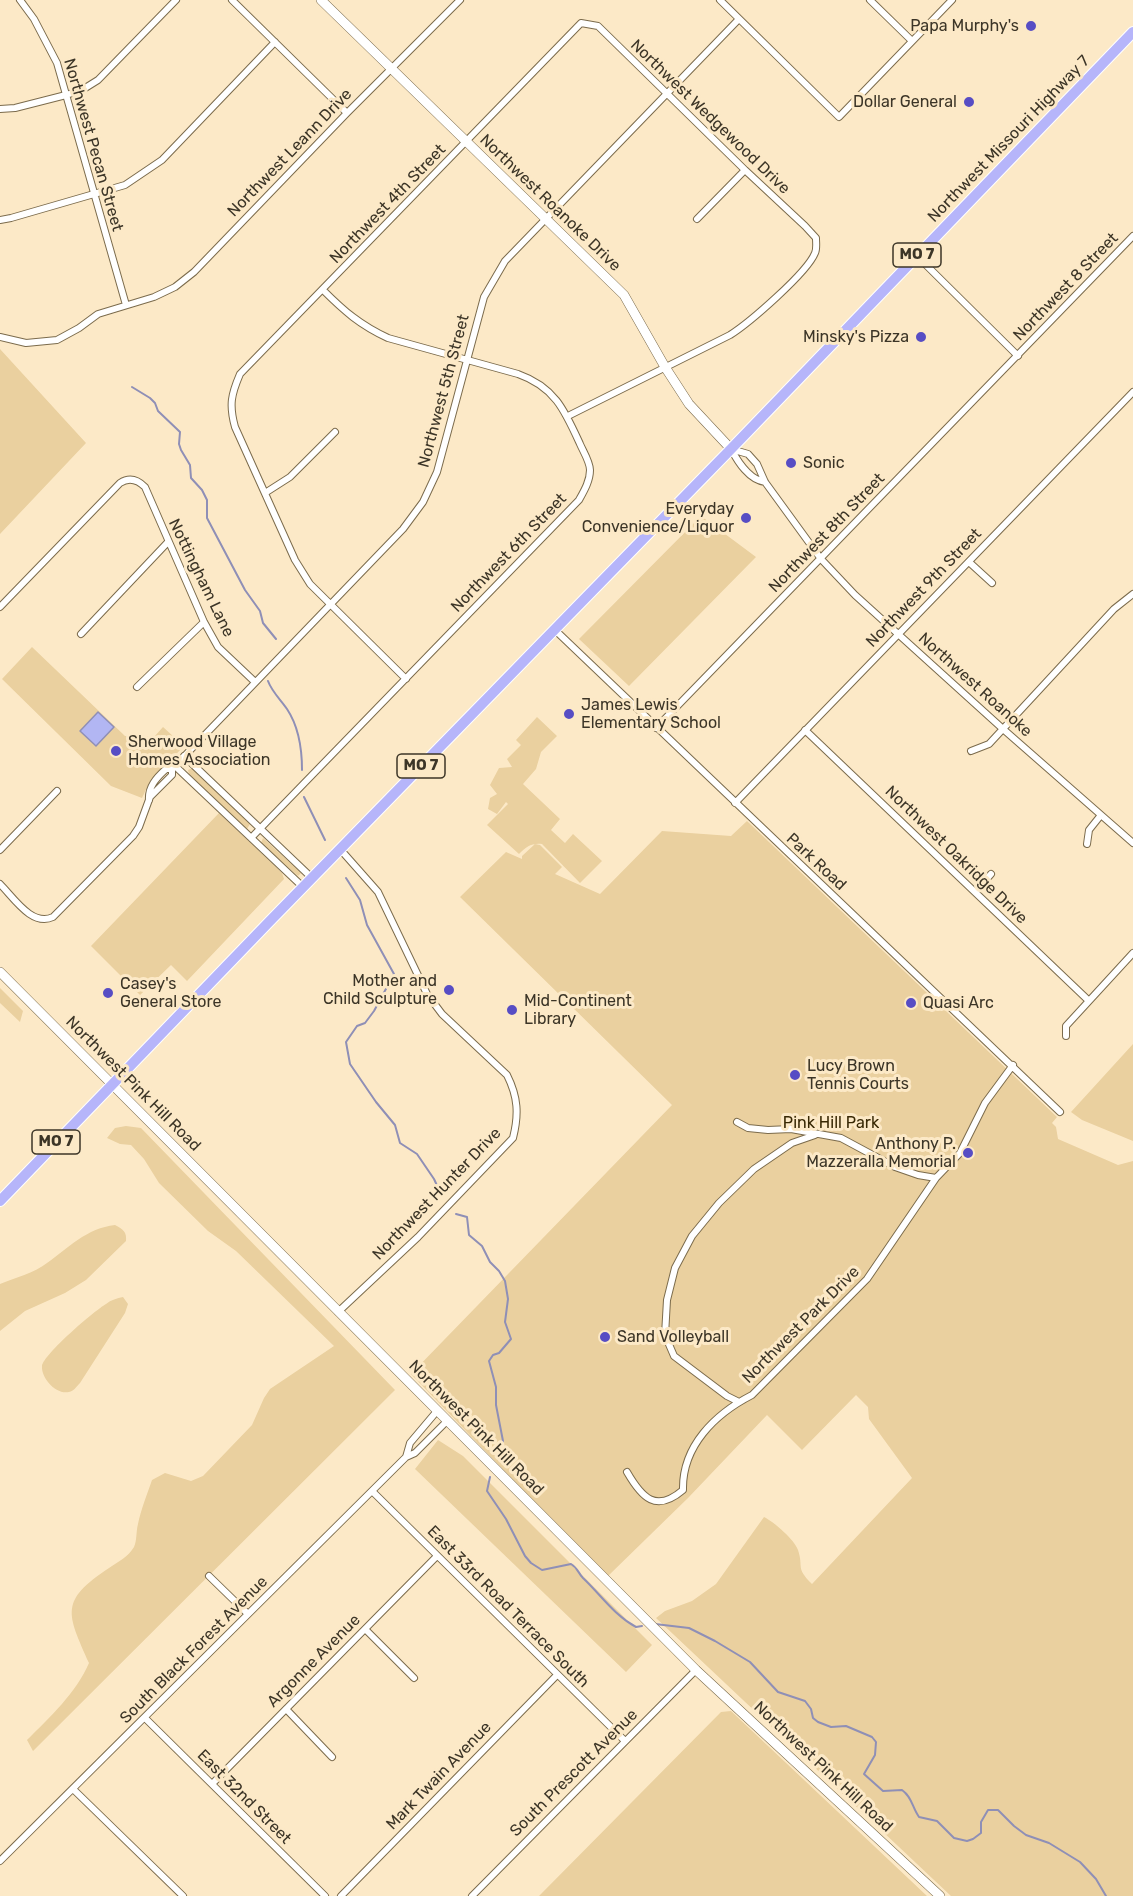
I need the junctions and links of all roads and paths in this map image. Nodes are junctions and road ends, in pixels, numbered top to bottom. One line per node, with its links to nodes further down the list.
1 (20, 0): 16 (street, Northwest Pecan Street)
2 (176, 0): 16 (street)
3 (232, 0): 13 (street)
4 (321, 0): 14 (main road, Northwest Roanoke Drive)
5 (460, 0): 14 (street, Northwest Leann Drive)
6 (720, 0): 9 (street)
7 (870, 0): 12 (street)
8 (952, 0): 12 (street)
9 (739, 19): 12 (street); 15 (street, Northwest 5th Street)
10 (581, 23): 15 (street, Northwest Wedgewood Drive); 19 (street, Northwest 4th Street)
11 (1133, 32): 26 (main road, Northwest Missouri Highway 7 / MO 7)
12 (912, 41)
13 (275, 42): 18 (street); 21 (street)
14 (390, 69): 18 (street, Northwest Leann Drive); 19 (main road, Northwest Roanoke Drive)
15 (666, 94): 20 (street, Northwest Wedgewood Drive); 22 (street, Northwest 5th Street)
16 (66, 95): 17 (street); 21 (street, Northwest Pecan Street)
17 (0, 109)
18 (347, 113): 28 (street, Northwest Leann Drive)
19 (465, 142): 22 (main road, Northwest Roanoke Drive); 27 (street, Northwest 4th Street)
20 (744, 170): 23 (street); 32 (street, Northwest Wedgewood Drive)
21 (93, 194): 24 (street); 28 (street, Northwest Pecan Street)
22 (545, 219): 31 (street, Northwest 5th Street); 32 (main road, Northwest Roanoke Drive)
23 (697, 219)
24 (0, 220)
25 (1133, 236): 30 (street, Northwest 8 Street)
26 (916, 256): 30 (street); 36 (main road, Northwest Missouri Highway 7 / MO 7)
27 (323, 290): 31 (street, Northwest 6th Street); 38 (street, Northwest 4th Street)
28 (126, 304): 29 (street, Northwest Leann Drive)
29 (0, 337)
30 (1018, 356): 40 (street, Northwest 8th Street)
31 (467, 360): 34 (street, Northwest 6th Street); 44 (street, Northwest 5th Street)
32 (665, 367): 34 (street); 36 (main road, Northwest Roanoke Drive)
33 (1133, 392): 41 (street, Northwest 9th Street)
34 (568, 416): 50 (street, Northwest 6th Street)
35 (335, 432): 38 (street)
36 (731, 449): 37 (street, Northwest Roanoke); 37 (street, Northwest Roanoke); 47 (main road, MO 7)
37 (765, 482): 40 (street, Northwest Roanoke)
38 (265, 494): 44 (street)
39 (168, 542): 45 (street, Nottingham Lane); 46 (street, Nottingham Lane); 48 (street)
40 (821, 559): 49 (street, Northwest Roanoke); 53 (street, Northwest 8th Street)
41 (969, 562): 42 (street); 49 (street, Northwest 9th Street)
42 (993, 583)
43 (1133, 594): 54 (street)
44 (330, 605): 50 (street); 51 (street, Northwest 5th Street)
45 (0, 607)
46 (204, 622): 51 (street, Nottingham Lane); 52 (street)
47 (555, 630): 53 (street, Park Road); 66 (main road, MO 7)
48 (81, 634)
49 (898, 634): 54 (street, Northwest Roanoke); 55 (street, Northwest 9th Street)
50 (406, 679): 62 (street, Northwest 6th Street)
51 (255, 682): 57 (street, Northwest 5th Street)
52 (137, 687)
53 (656, 728): 60 (street, Park Road)
54 (1003, 729): 56 (street); 61 (street, Northwest Roanoke)
55 (805, 730): 60 (street, Northwest 9th Street); 72 (street, Northwest Oakridge Drive)
56 (971, 751)
57 (184, 756): 58 (street, Northwest 5th Street); 62 (street)
58 (174, 767): 63 (street); 70 (street, Northwest 5th Street)
59 (57, 791): 67 (street)
60 (735, 803): 77 (street, Park Road)
61 (1101, 815): 64 (street, Northwest Roanoke); 65 (street)
62 (259, 829): 63 (street, Northwest 6th Street); 69 (street)
63 (250, 838): 71 (street)
64 (1133, 843)
65 (1087, 844)
66 (340, 849): 69 (main road, MO 7); 84 (street, Northwest Hunter Drive)
67 (0, 850)
68 (991, 874): 72 (street)
69 (312, 878): 71 (main road, MO 7)
70 (0, 884)
71 (303, 887): 78 (main road, MO 7)
72 (975, 891): 75 (street, Northwest Oakridge Drive)
73 (1133, 953): 75 (street)
74 (0, 972): 78 (main road, Northwest Pink Hill Road)
75 (1088, 1000): 76 (street)
76 (1066, 1036)
77 (1013, 1065): 79 (street, Park Road); 82 (street, Northwest Park Drive)
78 (112, 1084): 83 (main road, MO 7); 84 (main road, Northwest Pink Hill Road)
79 (1060, 1112)
80 (737, 1122): 81 (street)
81 (815, 1134): 82 (street); 85 (street, Northwest Park Drive)
82 (936, 1178): 85 (street, Northwest Park Drive)
83 (0, 1201)
84 (338, 1312): 86 (main road, Northwest Pink Hill Road)
85 (739, 1402): 89 (street)
86 (437, 1411): 87 (main road, Northwest Pink Hill Road); 88 (street, South Black Forest Avenue)
87 (447, 1421): 88 (street, South Black Forest Avenue); 95 (main road, Northwest Pink Hill Road)
88 (406, 1457): 90 (street, South Black Forest Avenue)
89 (627, 1472)
90 (372, 1491): 91 (street, East 33rd Road Terrace South); 93 (street, South Black Forest Avenue)
91 (436, 1557): 94 (street, Argonne Avenue); 96 (street, East 33rd Road Terrace South)
92 (209, 1576): 93 (street)
93 (248, 1614): 99 (street, South Black Forest Avenue)
94 (365, 1629): 97 (street); 98 (street, Argonne Avenue)
95 (696, 1670): 100 (street, South Prescott Avenue); 109 (main road, Northwest Pink Hill Road)
96 (558, 1675): 100 (street, East 33rd Road Terrace South); 108 (street, Mark Twain Avenue)
97 (414, 1678)
98 (286, 1709): 101 (street); 102 (street, Argonne Avenue)
99 (144, 1718): 102 (street, East 32nd Street); 103 (street, South Black Forest Avenue)
100 (625, 1741): 105 (street, South Prescott Avenue)
101 (333, 1757)
102 (212, 1784): 107 (street, East 32nd Street)
103 (73, 1789): 104 (street, South Black Forest Avenue); 106 (street)
104 (0, 1861)
105 (473, 1895)
106 (183, 1896)
107 (325, 1896)
108 (341, 1896)
109 (940, 1896)

